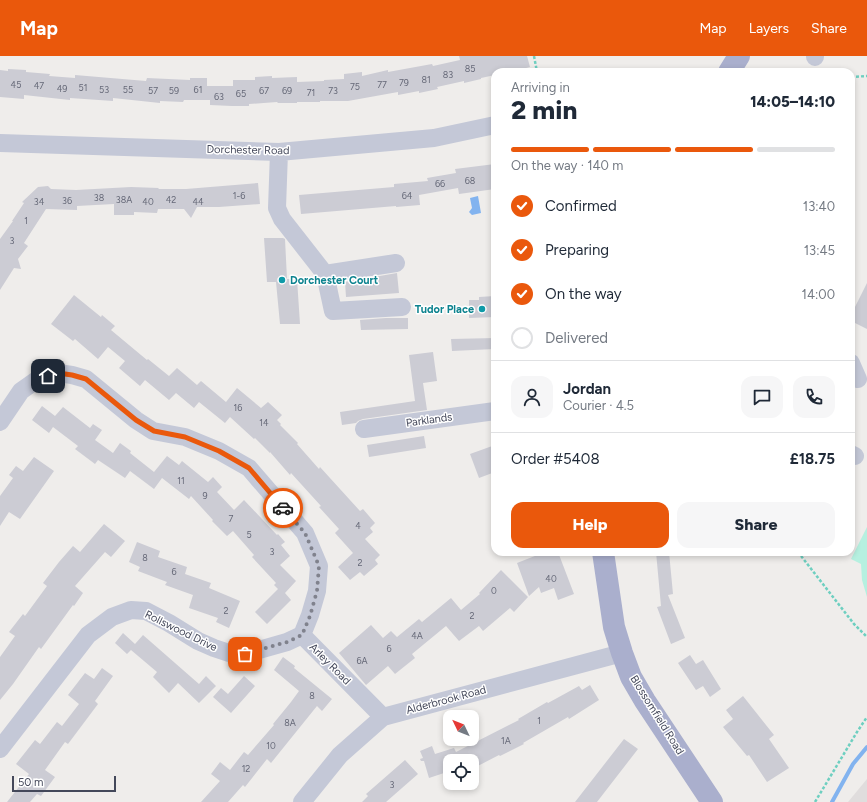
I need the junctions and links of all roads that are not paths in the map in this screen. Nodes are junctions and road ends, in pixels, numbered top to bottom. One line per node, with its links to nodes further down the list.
1 (746, 62): 2 (main road)
2 (736, 68)
3 (491, 126): 5 (street, Dorchester Road)
4 (0, 143): 5 (street, Dorchester Road)
5 (279, 152): 7 (street)
6 (396, 264): 7 (street)
7 (326, 274): 8 (street)
8 (402, 307)
9 (491, 412): 11 (street, Parklands)
10 (0, 422): 13 (street, Arley Road)
11 (364, 429)
12 (604, 556): 14 (main road, Blossomfield Road)
13 (302, 635): 15 (street, Arley Road); 16 (street, Rollswood Drive)
14 (622, 653): 15 (street, Alderbrook Road); 18 (main road, Blossomfield Road)
15 (383, 717): 17 (street, Alderbrook Road)
16 (0, 749)
17 (302, 802)
18 (712, 802)

